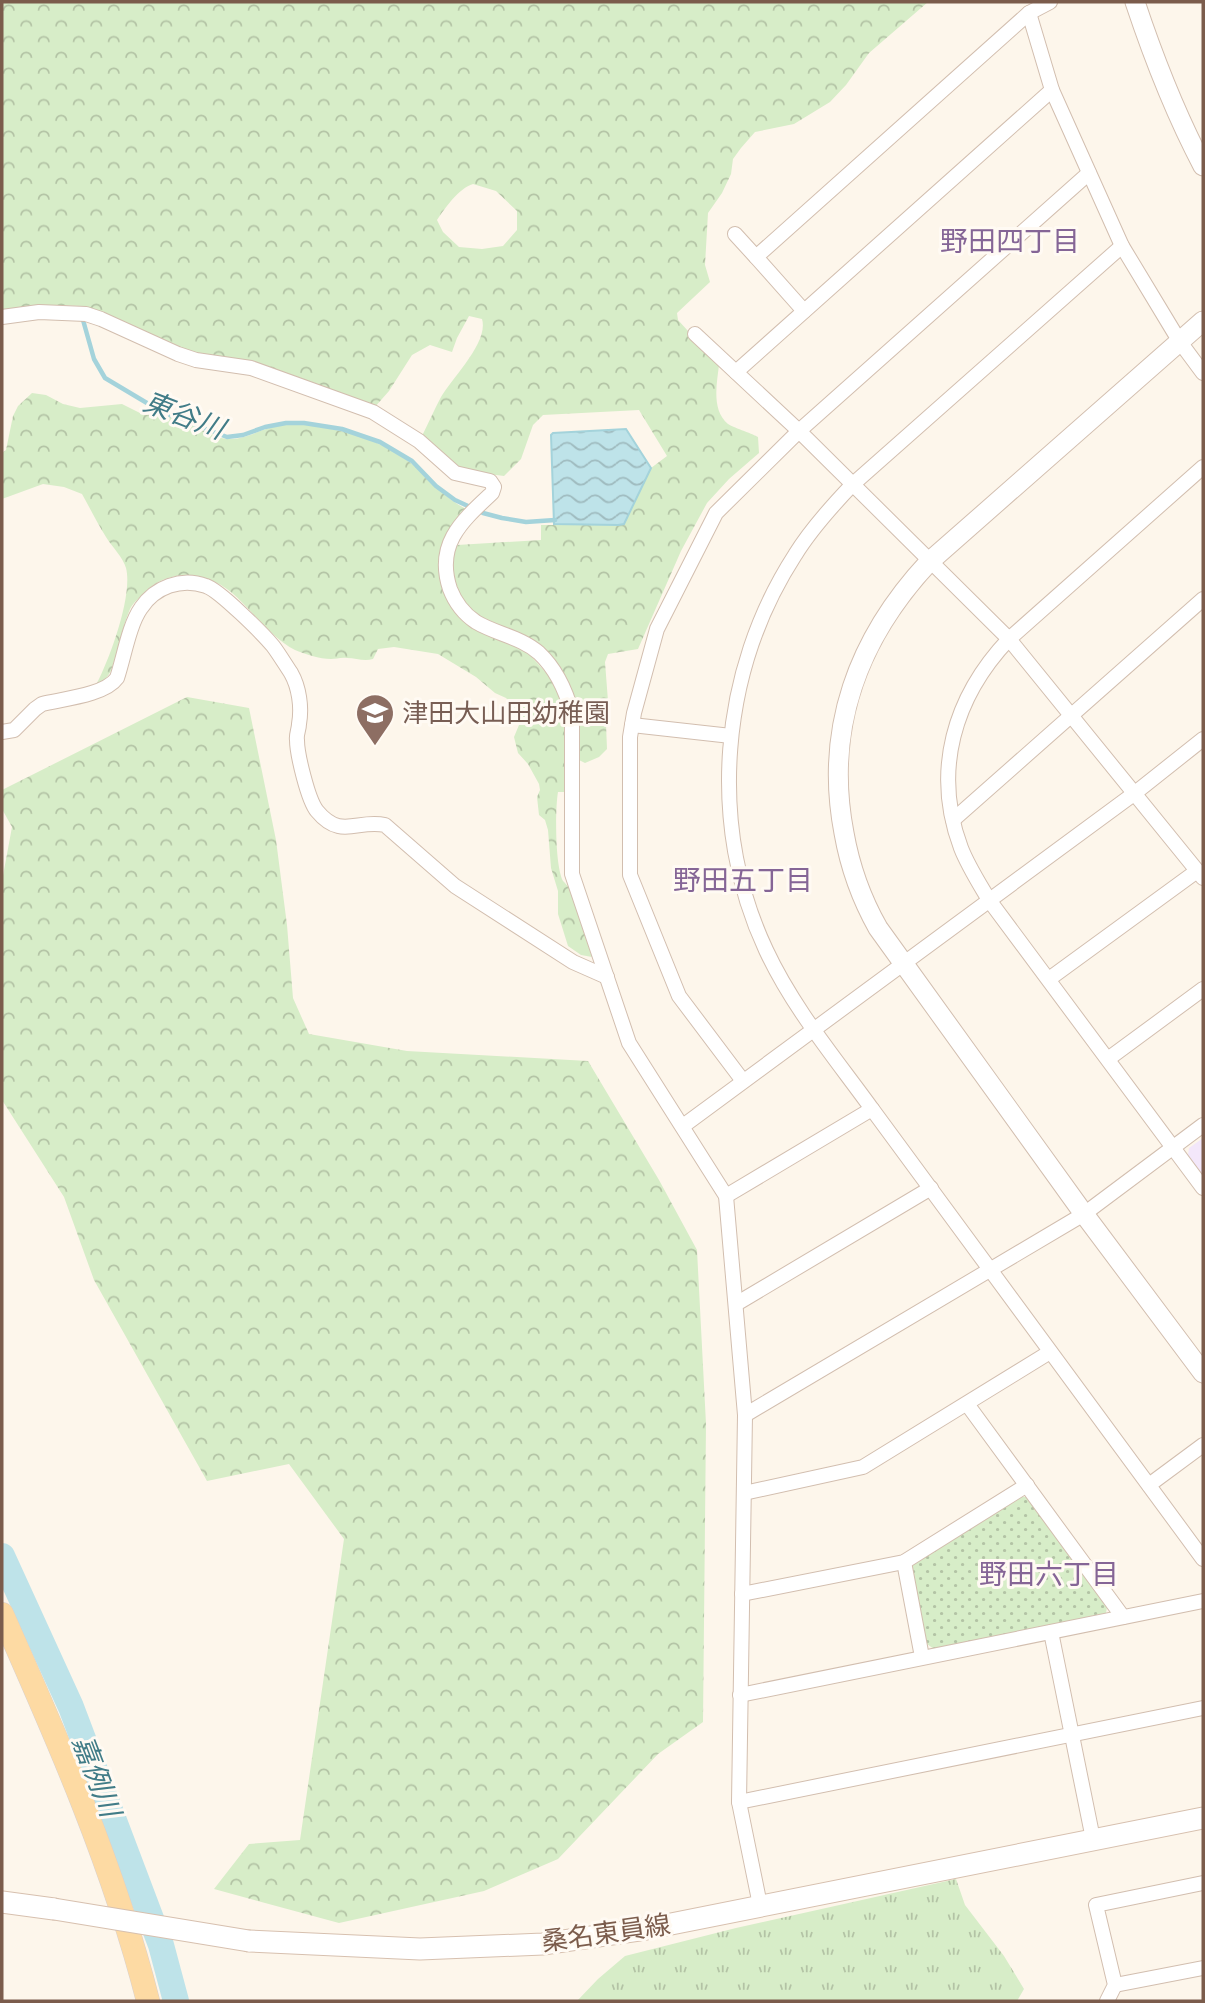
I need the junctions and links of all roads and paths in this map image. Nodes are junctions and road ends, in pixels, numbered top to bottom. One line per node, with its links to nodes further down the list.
1 (1050, 2): 3 (street)
2 (1135, 2): 5 (street)
3 (1029, 13): 4 (street); 9 (street)
4 (1052, 90): 6 (street); 10 (street)
5 (1203, 166)
6 (1088, 173): 8 (street); 17 (street)
7 (735, 234): 9 (street)
8 (1122, 246): 14 (street); 19 (street)
9 (756, 257): 10 (street)
10 (804, 311): 15 (street)
11 (2, 317): 33 (street)
12 (1203, 321): 14 (street)
13 (695, 334): 15 (street)
14 (1180, 342): 16 (street); 20 (street)
15 (736, 372): 17 (street)
16 (1203, 373)
17 (799, 431): 19 (street); 24 (street)
18 (1203, 467): 22 (street)
19 (852, 485): 20 (street); 26 (street)
20 (929, 562): 22 (street); 32 (street)
21 (1203, 599): 23 (street)
22 (1009, 639): 23 (street); 29 (street)
23 (1072, 716): 28 (street); 29 (street)
24 (632, 725): 26 (street); 38 (street)
25 (2, 732): 33 (street)
26 (731, 736): 36 (street)
27 (1203, 739): 28 (street)
28 (1135, 793): 30 (street); 31 (street)
29 (953, 820): 31 (street)
30 (1200, 874): 34 (street)
31 (989, 900): 32 (street); 34 (street)
32 (903, 965): 36 (street); 46 (street)
33 (607, 977): 41 (street)
34 (1049, 979): 37 (street)
35 (1203, 989): 37 (street)
36 (814, 1029): 38 (street); 39 (street)
37 (1108, 1059): 42 (street)
38 (743, 1081): 41 (street)
39 (872, 1109): 43 (street); 45 (street)
40 (1203, 1125): 42 (street)
41 (683, 1126): 45 (street)
42 (1173, 1147): 44 (street); 46 (street)
43 (930, 1188): 47 (street); 48 (street)
44 (1203, 1188)
45 (726, 1195): 48 (street)
46 (1084, 1214): 47 (street); 50 (street)
47 (991, 1269): 49 (street); 52 (street)
48 (736, 1304): 52 (street)
49 (1050, 1352): 51 (street); 55 (street)
50 (1203, 1373)
51 (967, 1404): 54 (street); 56 (street)
52 (745, 1415): 56 (street)
53 (1203, 1445): 55 (street)
54 (1027, 1485): 58 (street); 62 (street)
55 (1149, 1485): 57 (street)
56 (744, 1493): 59 (street)
57 (1203, 1559)
58 (904, 1562): 59 (street); 64 (street)
59 (742, 1594): 65 (street)
60 (1203, 1601): 62 (street)
61 (2, 1614): 76 (main road)
62 (1123, 1617): 63 (street)
63 (1051, 1632): 64 (street); 67 (street)
64 (922, 1657): 65 (street)
65 (740, 1695): 68 (street)
66 (1203, 1708): 67 (street)
67 (1072, 1735): 68 (street); 70 (street)
68 (739, 1802): 73 (street)
69 (1203, 1818): 70 (main road, 桑名東員線)
70 (1093, 1839): 73 (main road, 桑名東員線)
71 (1203, 1883): 75 (street)
72 (2, 1902): 73 (main road, 桑名東員線, bridge)
73 (760, 1905)
74 (1203, 1968): 75 (street)
75 (1115, 1985): 77 (street)
76 (148, 2001)
77 (1107, 2001)

